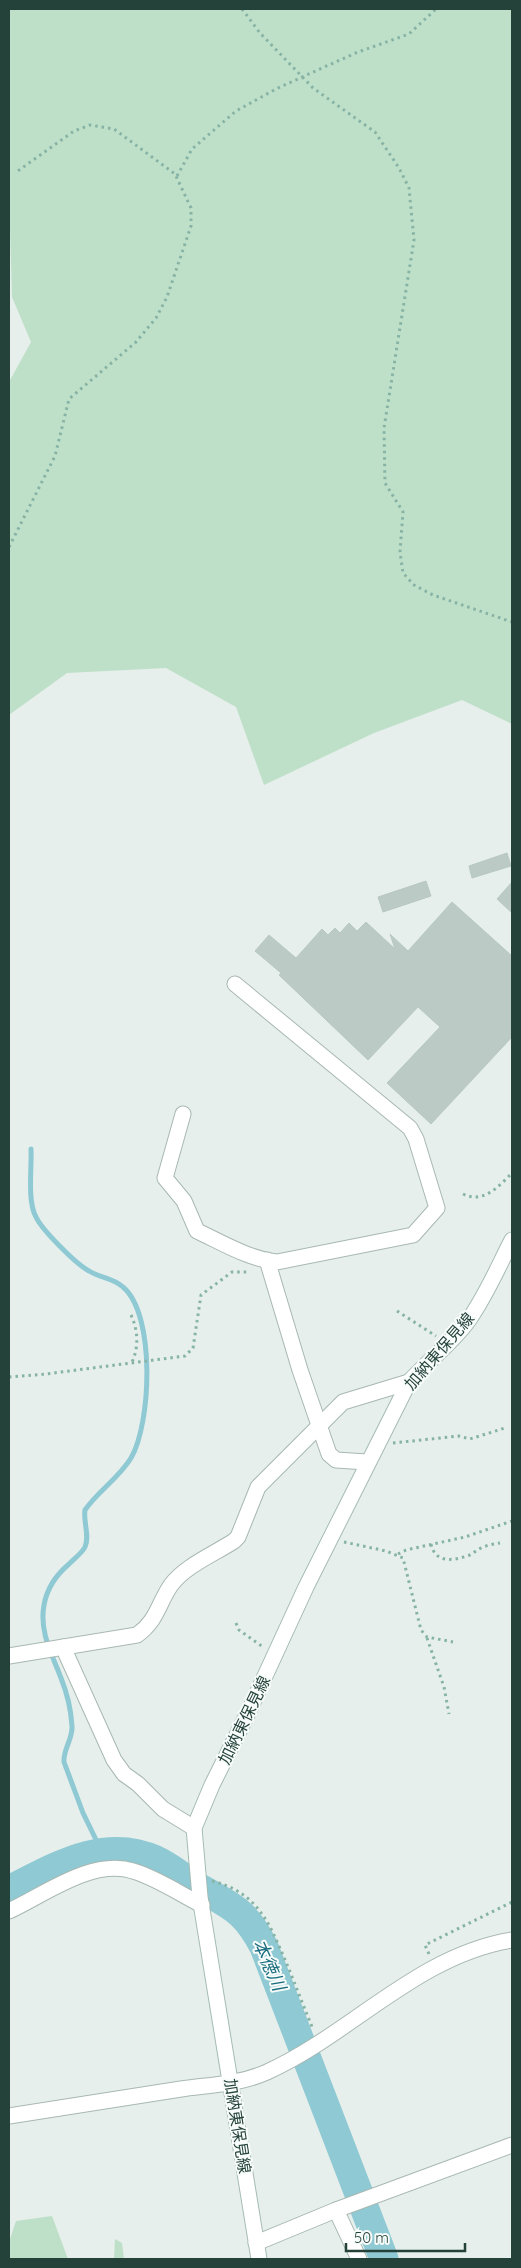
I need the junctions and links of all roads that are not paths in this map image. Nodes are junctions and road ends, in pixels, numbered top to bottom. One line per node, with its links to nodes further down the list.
1 (235, 984): 4 (street)
2 (183, 1114): 4 (street)
3 (512, 1240): 5 (street, 加納東保見線)
4 (269, 1268): 6 (street)
5 (409, 1382): 6 (street); 7 (street, 加納東保見線)
6 (318, 1425): 7 (street); 8 (street)
7 (367, 1462): 10 (street, 加納東保見線)
8 (63, 1648): 9 (street); 10 (street)
9 (9, 1656)
10 (194, 1828): 11 (street, 加納東保見線)
11 (201, 1901): 12 (street); 14 (street, 加納東保見線)
12 (13, 1904)
13 (512, 1940): 14 (street)
14 (231, 2082): 15 (street); 18 (street, 加納東保見線)
15 (9, 2116)
16 (512, 2145): 17 (street)
17 (336, 2210): 18 (street); 20 (street)
18 (256, 2243): 19 (street, 加納東保見線)
19 (259, 2259)
20 (359, 2259)

